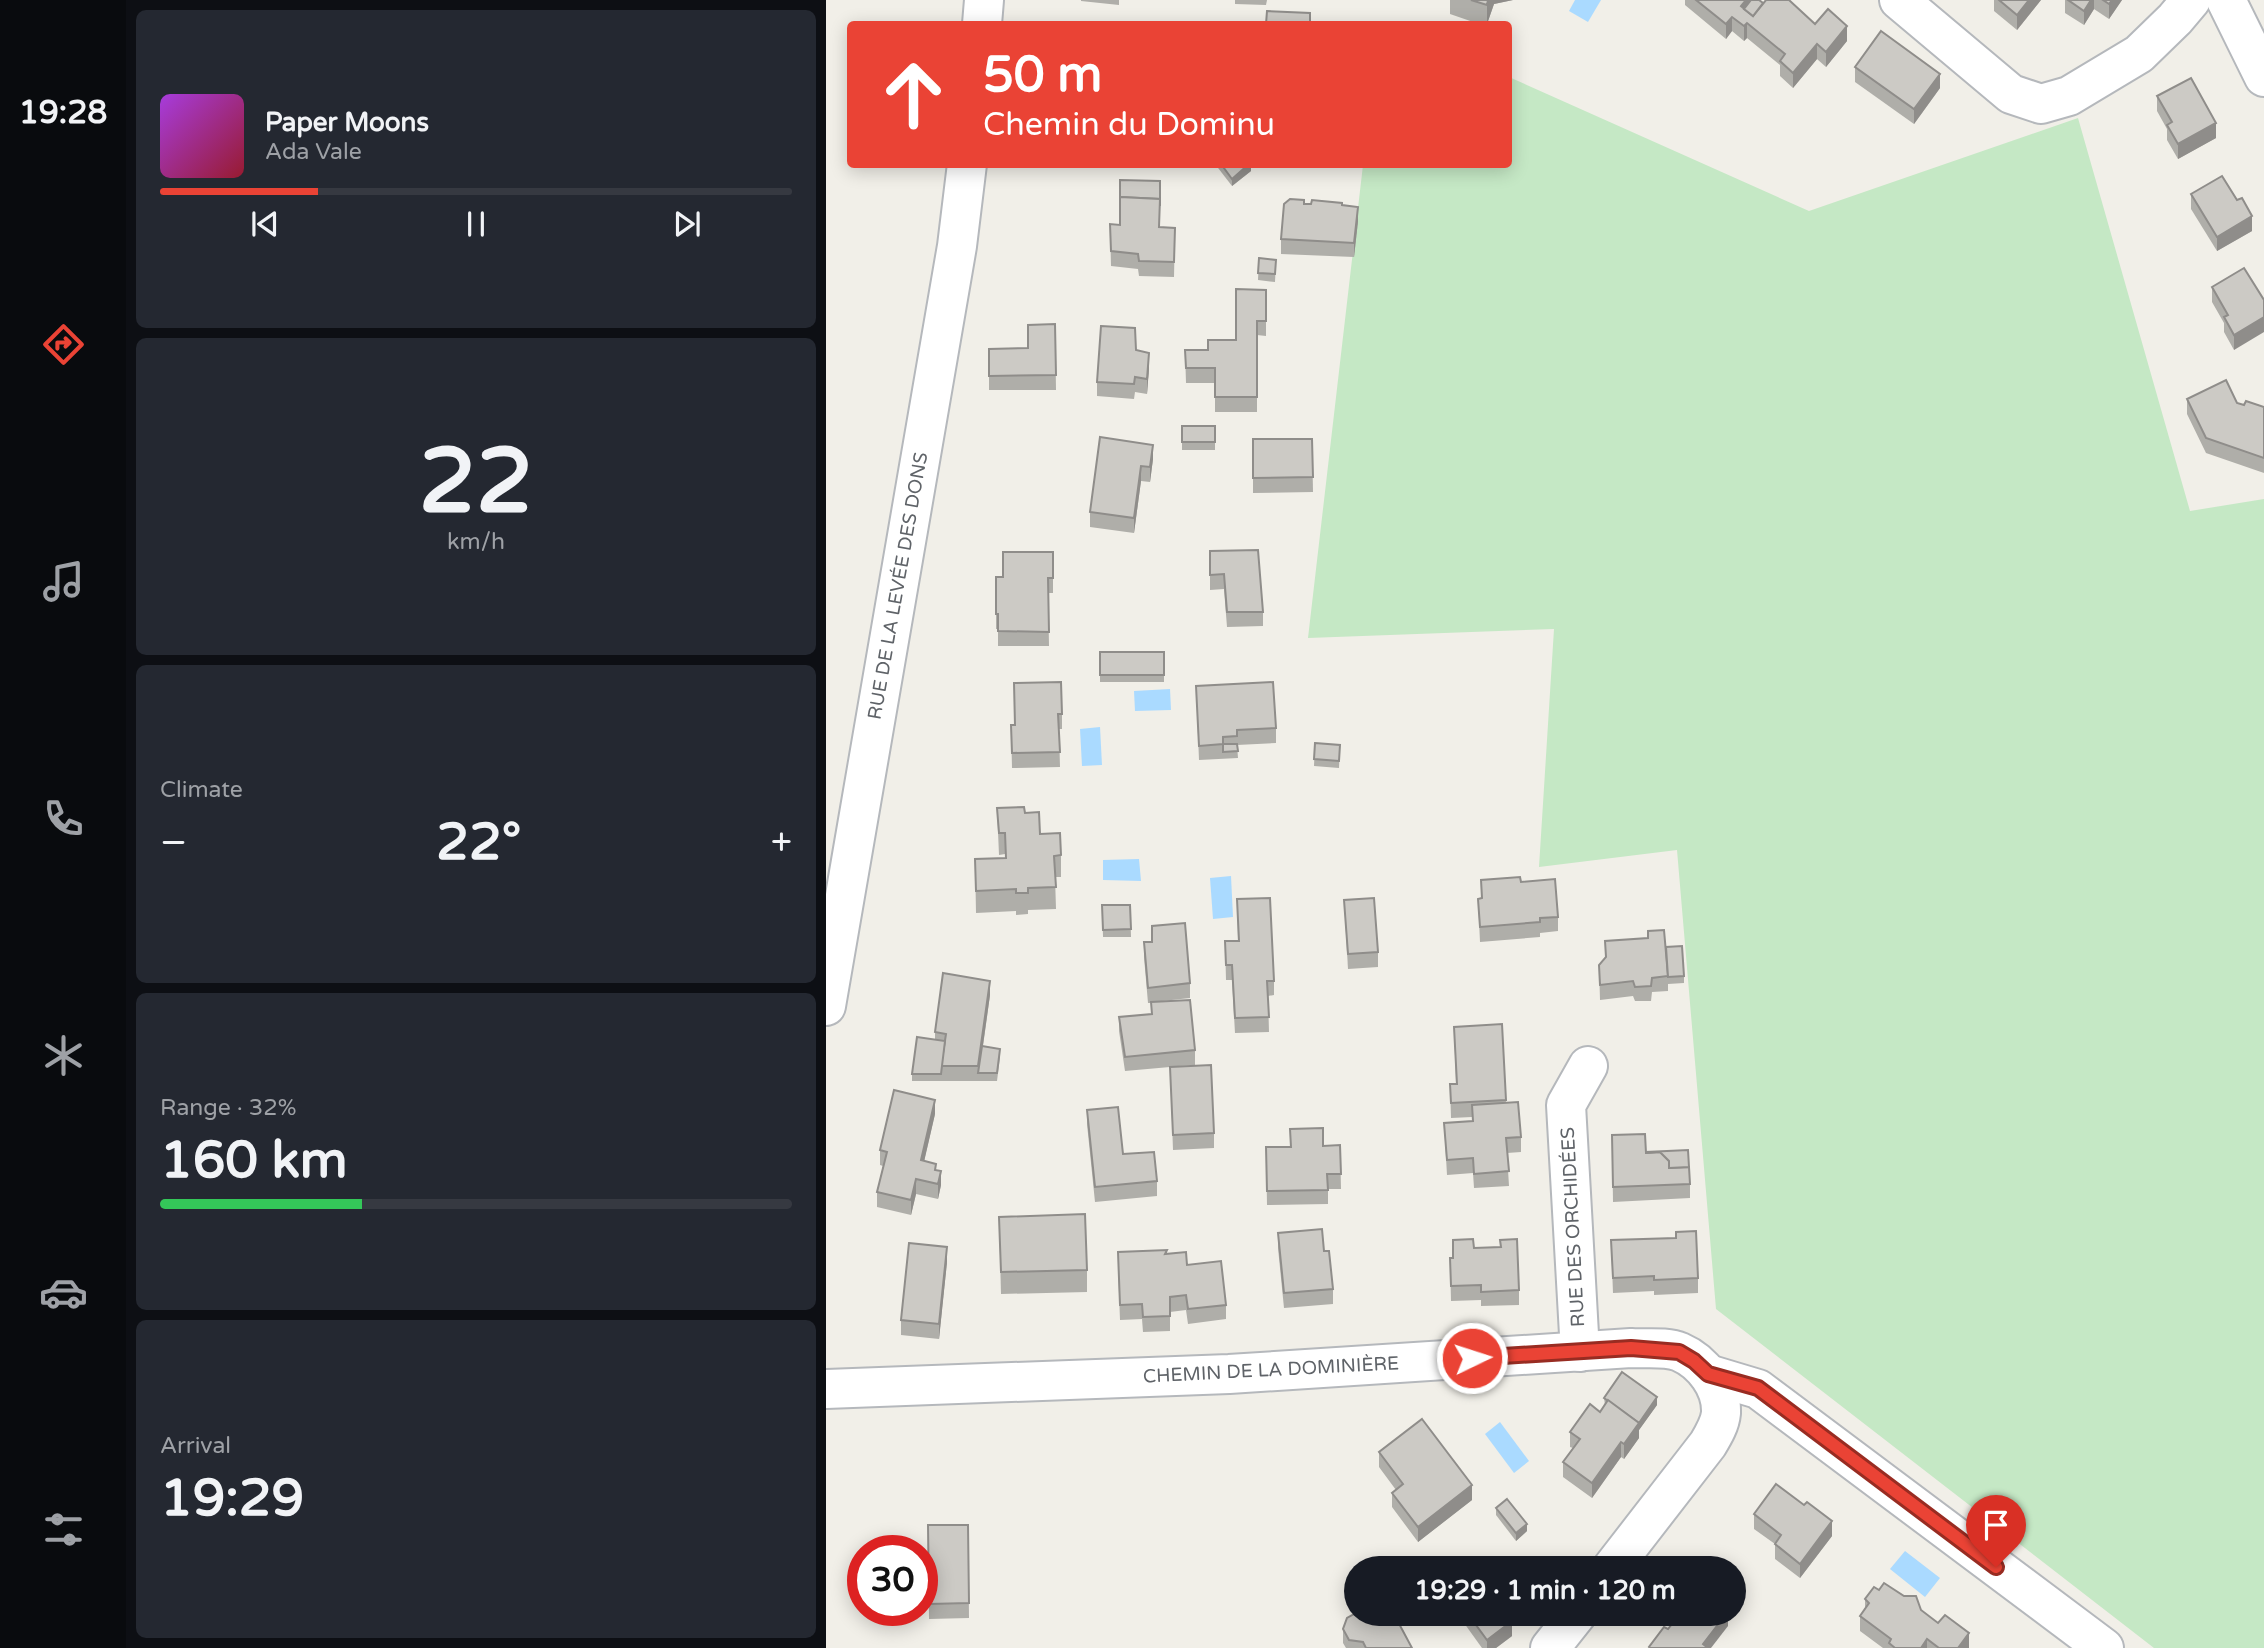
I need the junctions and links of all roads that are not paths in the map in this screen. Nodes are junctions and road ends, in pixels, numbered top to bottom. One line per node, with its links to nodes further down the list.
1 (984, 0): 5 (street)
2 (1899, 0): 3 (street)
3 (2191, 0)
4 (2226, 0): 6 (street)
5 (982, 21)
6 (2264, 76)
7 (967, 168): 8 (street, RUE DE LA LEVÉE DES DONS)
8 (826, 1006)
9 (1588, 1066): 10 (street, RUE DES ORCHIDÉES)
10 (1580, 1352): 11 (street, CHEMIN DE LA DOMINIÈRE); 12 (street, CHEMIN DE LA DOMINIÈRE)
11 (1708, 1374): 13 (street); 16 (street)
12 (826, 1389)
13 (1621, 1556)
14 (1567, 1626): 15 (street)
15 (1550, 1648)
16 (2104, 1648)

